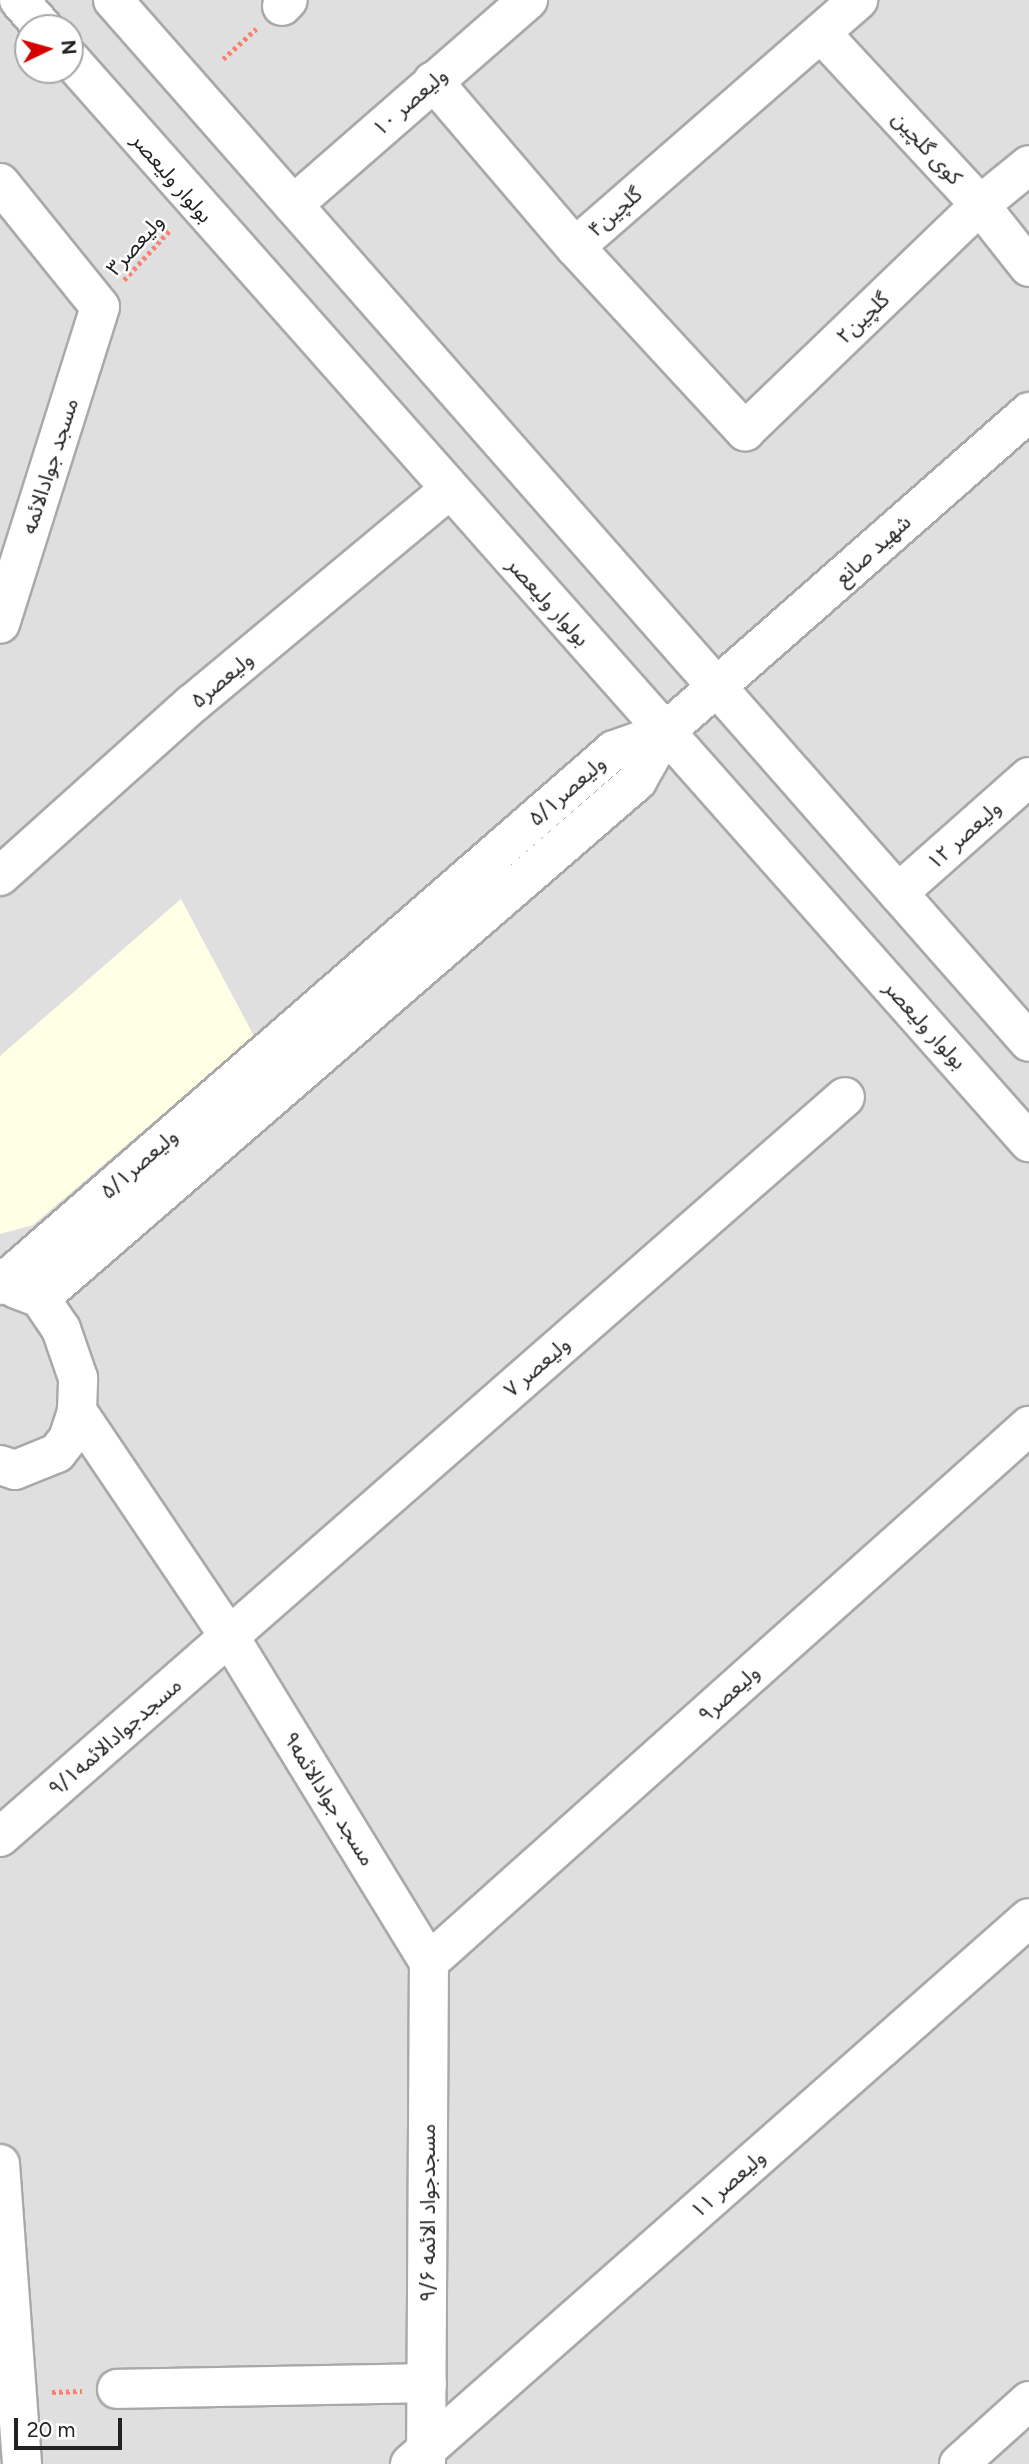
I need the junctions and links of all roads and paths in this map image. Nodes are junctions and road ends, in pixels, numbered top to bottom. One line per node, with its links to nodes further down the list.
1 (19, 0): 5 (street)
2 (113, 0): 12 (street)
3 (528, 0): 8 (street, ولیعصر ۱۰)
4 (858, 0): 6 (street, گلچین۴)
5 (31, 14)
6 (821, 33): 13 (street, کوی گلچین); 14 (street, گلچین۴)
7 (84, 75): 11 (street, بولوار ولیعصر)
8 (433, 81): 12 (street, ولیعصر ۱۰); 14 (street, گلچین۴)
9 (1029, 165): 13 (street, گلچین۲)
10 (6, 202): 16 (street)
11 (193, 203): 16 (path, ولیعصر۳); 18 (street, بولوار ولیعصر)
12 (293, 205): 20 (street)
13 (980, 205): 14 (street, گلچین۲); 15 (street, کوی گلچین)
14 (575, 247)
15 (1029, 267)
16 (100, 307): 19 (street, مسجد جوادالائمه)
17 (1029, 412): 20 (street, شهید صانع)
18 (449, 491): 21 (street, بولوار ولیعصر); 23 (street, ولیعصر۵)
19 (0, 624)
20 (718, 688): 21 (street, شهید صانع); 24 (street)
21 (664, 732): 27 (street, بولوار ولیعصر); 28 (street, ولیعصر۵/۱); 29 (street, ولیعصر۵/۱)
22 (1029, 777): 24 (street, ولیعصر ۱۲)
23 (0, 876)
24 (898, 893): 25 (street)
25 (1029, 1042)
26 (845, 1097): 33 (street, ولیعصر ۷)
27 (1029, 1142)
28 (0, 1286): 29 (street)
29 (40, 1298): 30 (street)
30 (77, 1411): 32 (street); 33 (street, مسجد جوادالائمه۹)
31 (1024, 1441): 36 (street, ولیعصر۹)
32 (0, 1465)
33 (229, 1636): 34 (street, مسجدجوادالائمه۹/۱); 36 (street, مسجد جوادالائمه۹)
34 (0, 1837)
35 (1029, 1918): 42 (street, ولیعصر ۱۱)
36 (429, 1962): 38 (street, مسجدجواد الائمه ۹/۶)
37 (0, 2164): 40 (street)
38 (426, 2383): 39 (street); 42 (street, مسجدجواد الائمه ۹/۶)
39 (117, 2389): 40 (path)
40 (18, 2394): 43 (street)
41 (1029, 2401): 44 (street)
42 (421, 2459)
43 (22, 2464)
44 (959, 2464)

